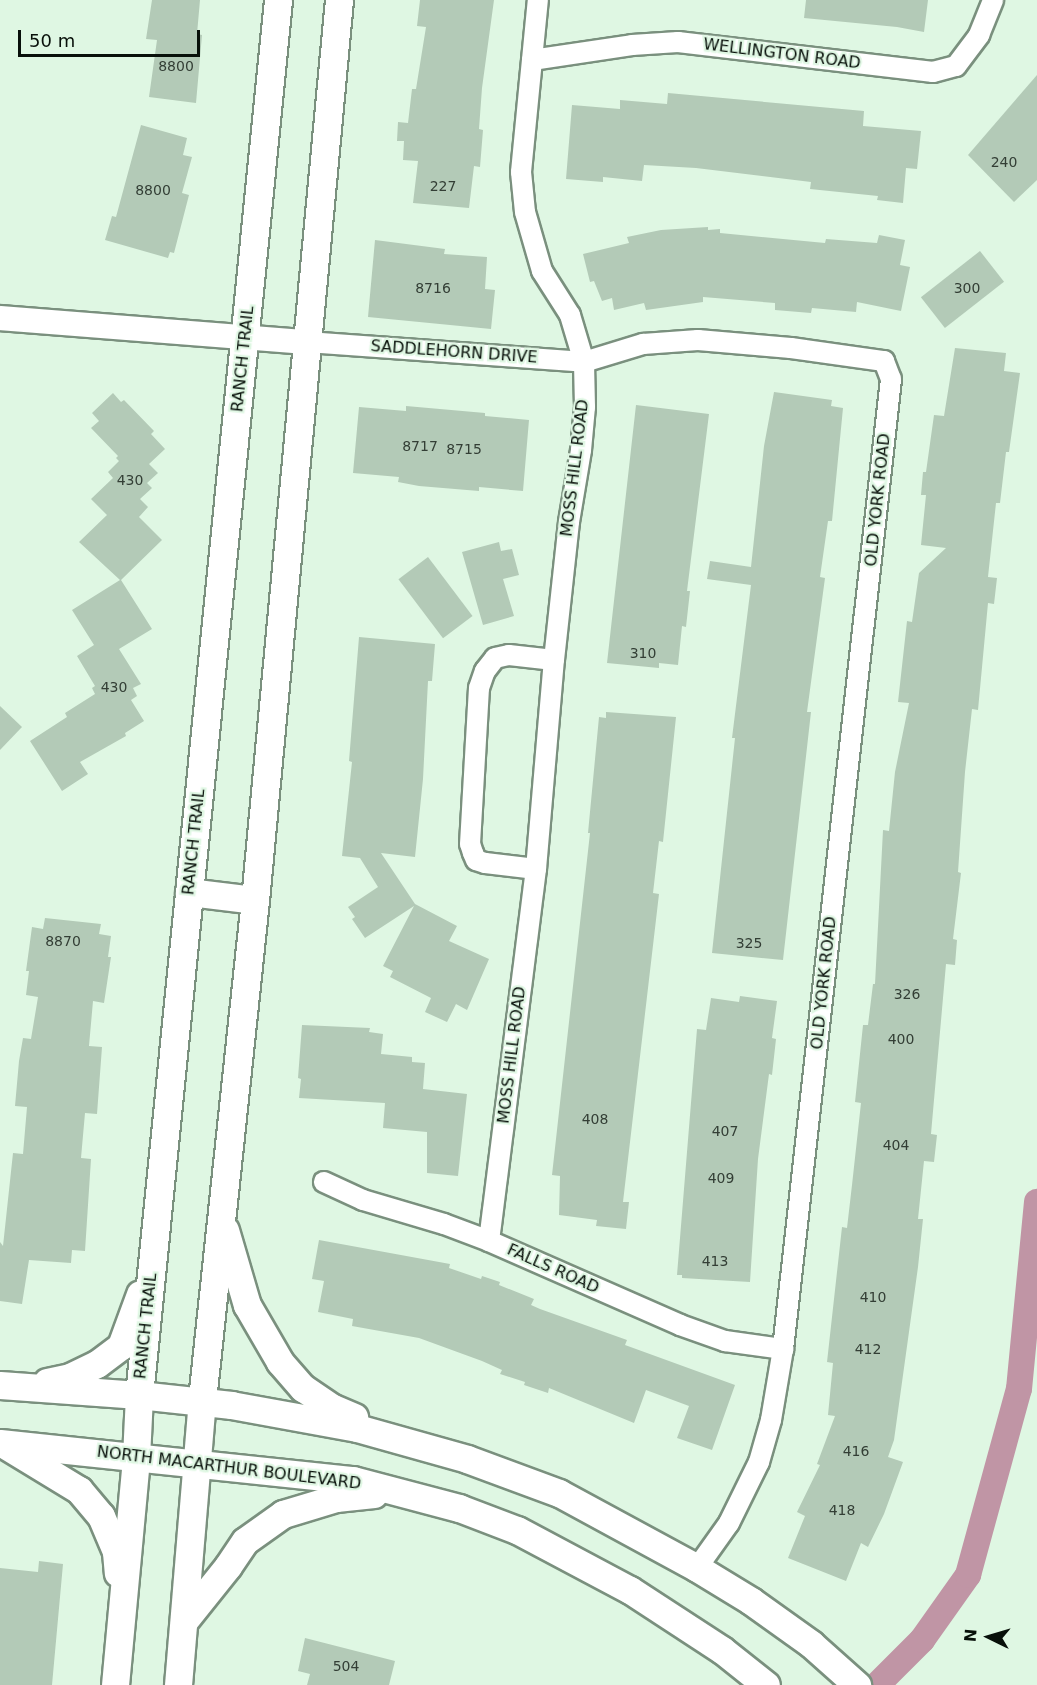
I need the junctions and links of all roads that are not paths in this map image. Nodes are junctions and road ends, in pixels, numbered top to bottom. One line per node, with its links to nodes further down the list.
1 (278, 0): 7 (main road, RANCH TRAIL)
2 (339, 0): 8 (main road)
3 (538, 0): 5 (street, MOSS HILL ROAD)
4 (993, 0): 5 (street, WELLINGTON ROAD)
5 (532, 60): 9 (street, MOSS HILL ROAD)
6 (0, 318): 7 (street, SADDLEHORN DRIVE)
7 (245, 336): 8 (street, SADDLEHORN DRIVE); 13 (main road, RANCH TRAIL)
8 (307, 342): 9 (street, SADDLEHORN DRIVE); 14 (main road)
9 (584, 362): 10 (street, SADDLEHORN DRIVE); 11 (street, MOSS HILL ROAD)
10 (891, 379): 19 (street, OLD YORK ROAD)
11 (554, 660): 12 (street, MOSS HILL ROAD); 12 (street)
12 (536, 869): 17 (street, MOSS HILL ROAD)
13 (189, 892): 14 (main road); 18 (main road, RANCH TRAIL)
14 (255, 900): 16 (main road)
15 (324, 1182): 17 (street, FALLS ROAD)
16 (222, 1216): 22 (main road); 23 (main road)
17 (489, 1241): 19 (street, FALLS ROAD)
18 (153, 1262): 20 (main road); 21 (main road, RANCH TRAIL)
19 (783, 1349): 28 (street, OLD YORK ROAD)
20 (11, 1386): 21 (main road)
21 (139, 1395): 22 (main road); 25 (main road, RANCH TRAIL)
22 (202, 1400): 23 (main road); 26 (main road)
23 (413, 1442): 28 (main road)
24 (1, 1443): 25 (main road, NORTH MACARTHUR BOULEVARD); 29 (main road)
25 (136, 1457): 26 (main road, NORTH MACARTHUR BOULEVARD); 29 (main road, RANCH TRAIL)
26 (198, 1462): 27 (main road, NORTH MACARTHUR BOULEVARD); 30 (main road)
27 (396, 1491): 30 (main road); 33 (main road, NORTH MACARTHUR BOULEVARD)
28 (697, 1568): 34 (main road)
29 (122, 1614): 31 (main road, RANCH TRAIL)
30 (184, 1621): 32 (main road)
31 (115, 1685)
32 (178, 1685)
33 (766, 1685)
34 (857, 1685)

